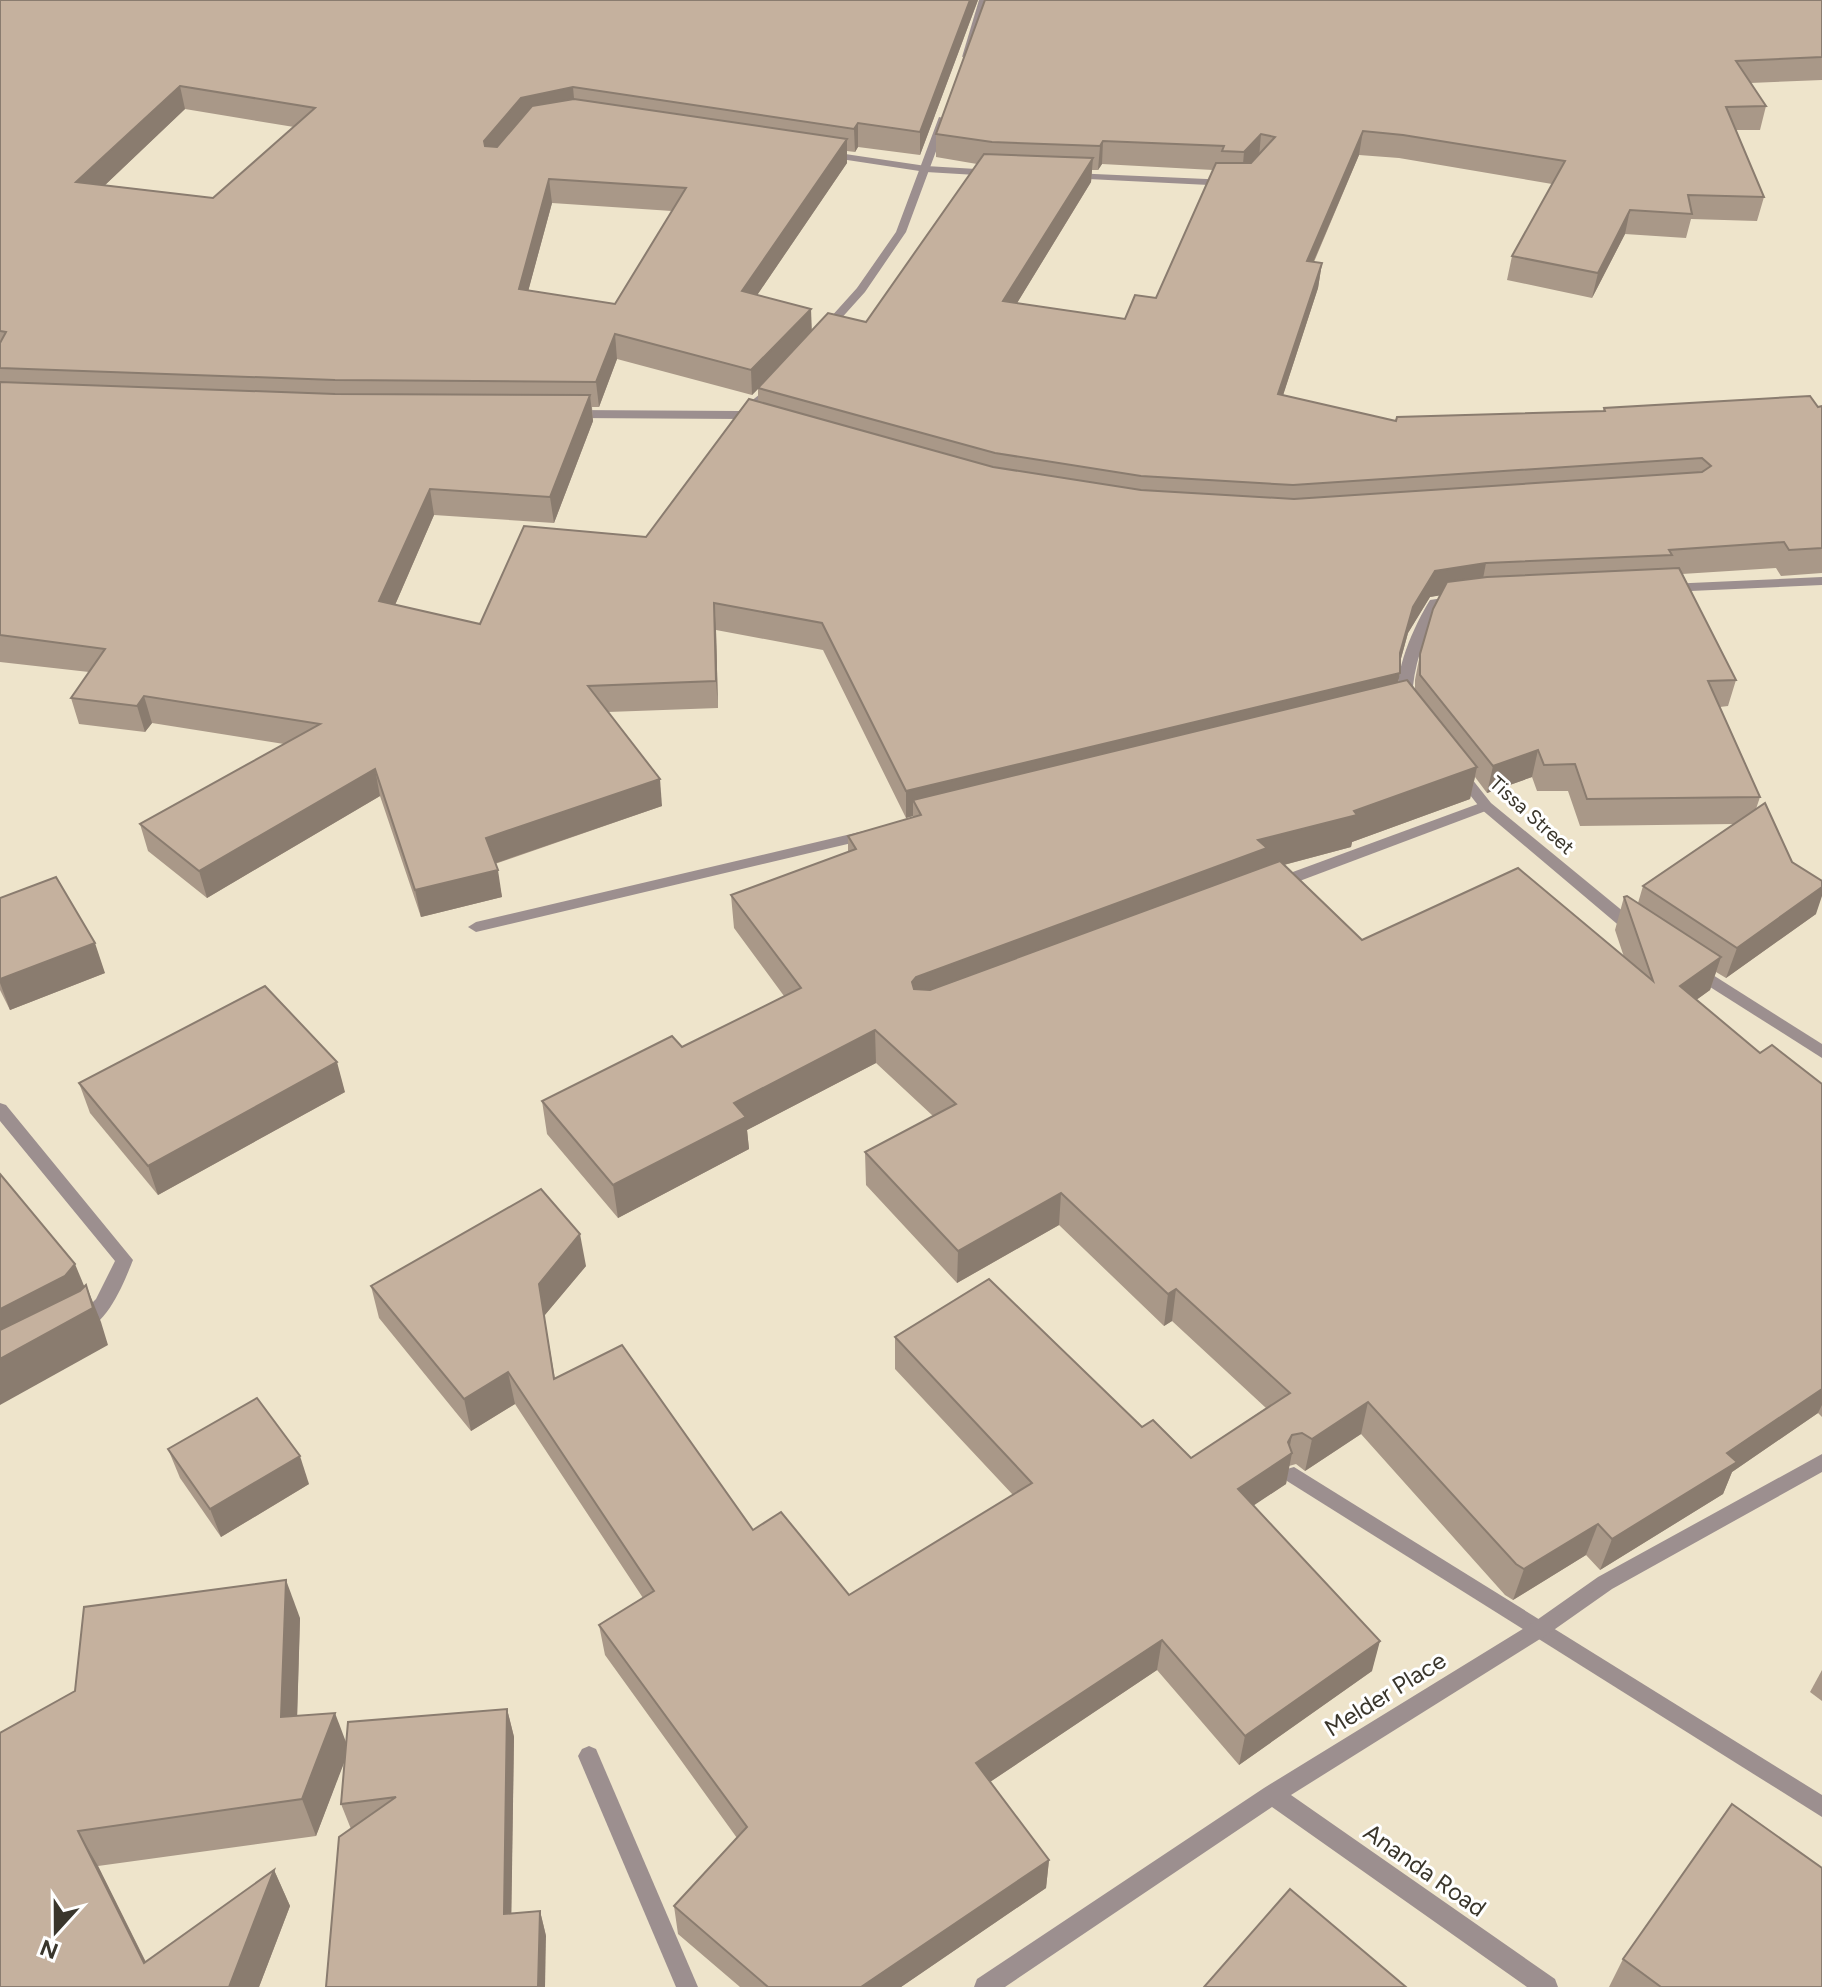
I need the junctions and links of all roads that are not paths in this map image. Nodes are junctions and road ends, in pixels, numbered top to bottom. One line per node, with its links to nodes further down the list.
1 (984, 0): 2 (street)
2 (960, 71)
3 (945, 113): 5 (street)
4 (819, 153): 5 (street)
5 (926, 169): 6 (street); 9 (street)
6 (1002, 173)
7 (1063, 176): 8 (street)
8 (1246, 182)
9 (812, 346)
10 (782, 379): 12 (street)
11 (557, 413): 12 (street)
12 (742, 415): 13 (street)
13 (757, 419)
14 (1822, 581): 15 (street)
15 (1652, 589)
16 (1466, 598): 17 (street)
17 (1403, 709)
18 (1450, 760): 19 (street, Tissa Street)
19 (1486, 806): 21 (street); 23 (street, Tissa Street)
20 (878, 833): 22 (street)
21 (1264, 889)
22 (476, 927)
23 (1649, 940)
24 (1676, 957): 25 (street)
25 (1822, 1052)
26 (0, 1109): 27 (street)
27 (63, 1333)
28 (1822, 1462): 30 (street, Melder Place)
29 (1294, 1475): 30 (street)
30 (1541, 1628): 32 (street, Melder Place); 33 (street)
31 (589, 1756): 34 (street)
32 (1272, 1795): 35 (street, Melder Place); 36 (street, Ananda Road)
33 (1822, 1807)
34 (687, 1987)
35 (985, 1987)
36 (1547, 1987)

